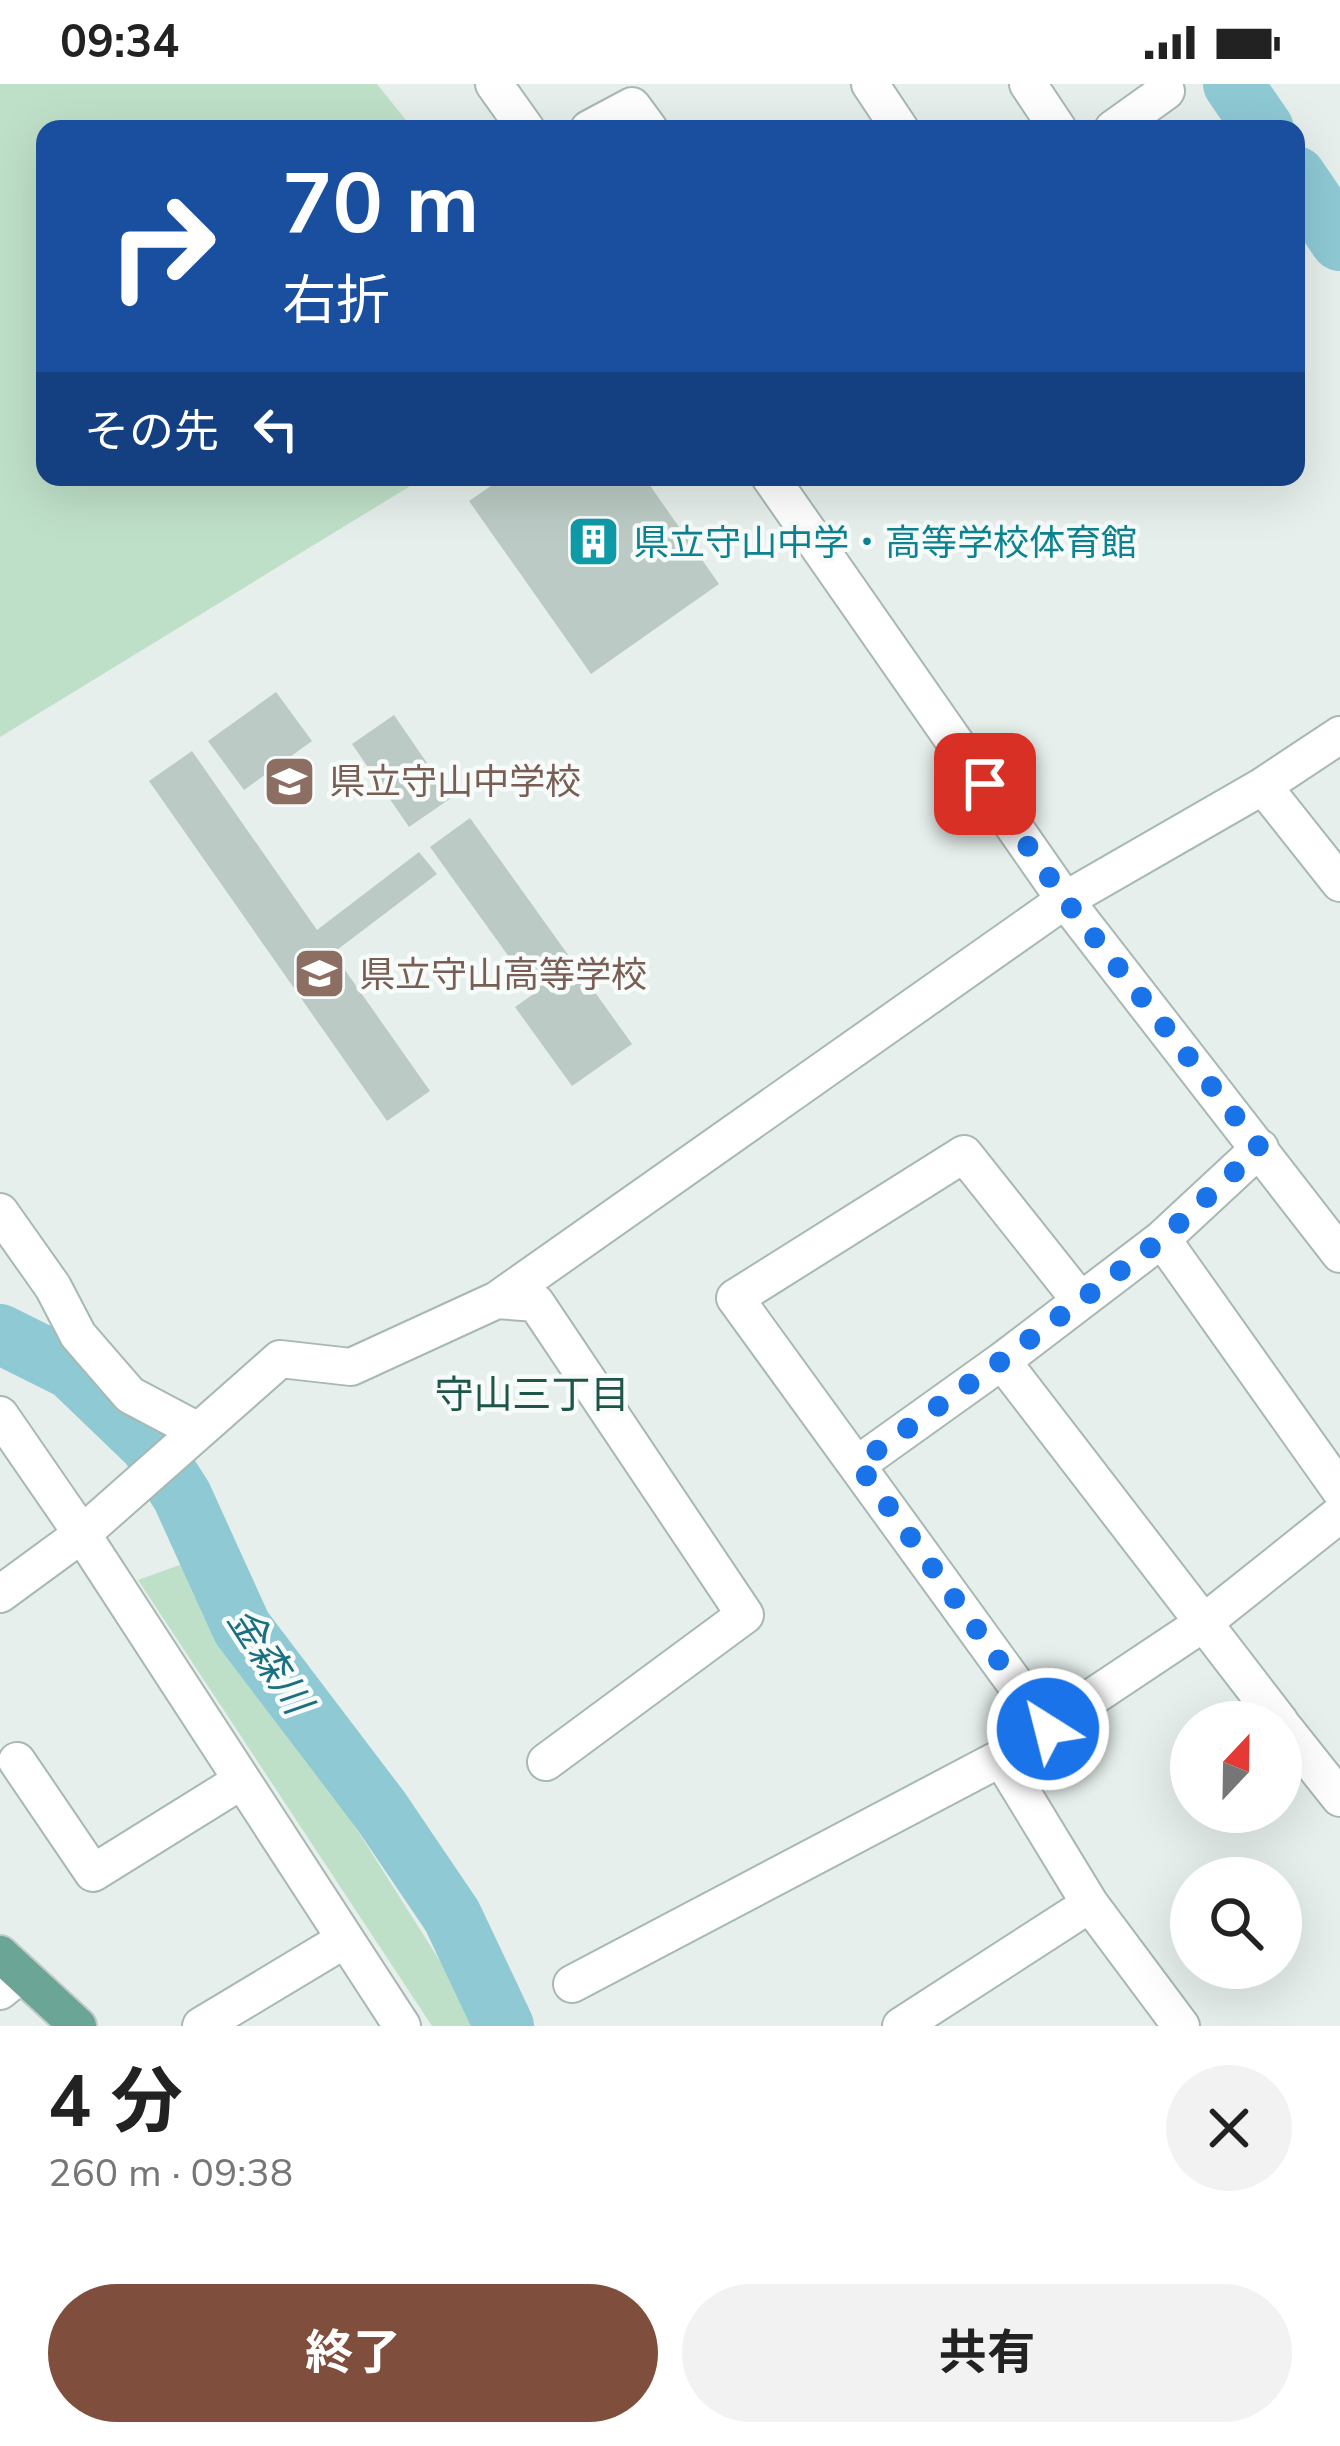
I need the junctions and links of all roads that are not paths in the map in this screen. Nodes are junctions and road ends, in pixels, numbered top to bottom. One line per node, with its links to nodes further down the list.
1 (494, 84): 5 (street)
2 (870, 84): 8 (street)
3 (1028, 84): 9 (street)
4 (1166, 91): 10 (street)
5 (520, 120)
6 (606, 120): 7 (street)
7 (642, 120)
8 (895, 120)
9 (1052, 120)
10 (1126, 120)
11 (776, 486): 15 (street)
12 (1340, 734): 13 (street)
13 (1263, 786): 14 (street); 15 (street)
14 (1340, 884)
15 (1065, 900): 16 (street); 20 (street)
16 (1260, 1148): 18 (street); 19 (street)
17 (0, 1212): 24 (street)
18 (1162, 1239): 21 (street); 26 (street)
19 (1340, 1254)
20 (496, 1300): 24 (street); 36 (street)
21 (1080, 1300): 22 (street); 25 (street)
22 (1001, 1361): 25 (street); 30 (street)
23 (0, 1415): 28 (street)
24 (198, 1431): 28 (street)
25 (858, 1464): 32 (street)
26 (1340, 1490)
27 (1340, 1514): 30 (street)
28 (82, 1534): 29 (street); 37 (street)
29 (0, 1594)
30 (1202, 1624): 31 (street); 32 (street)
31 (1263, 1701)
32 (1048, 1729): 34 (street)
33 (1302, 1750): 38 (street)
34 (1001, 1759): 39 (street); 42 (street)
35 (17, 1761): 37 (street)
36 (546, 1762)
37 (241, 1780): 40 (street)
38 (1340, 1798)
39 (1090, 1904): 46 (street); 47 (street)
40 (344, 1940): 44 (street); 45 (street)
41 (7, 1973): 43 (main road)
42 (572, 1984)
43 (78, 2026)
44 (201, 2026)
45 (402, 2026)
46 (901, 2026)
47 (1181, 2026)

